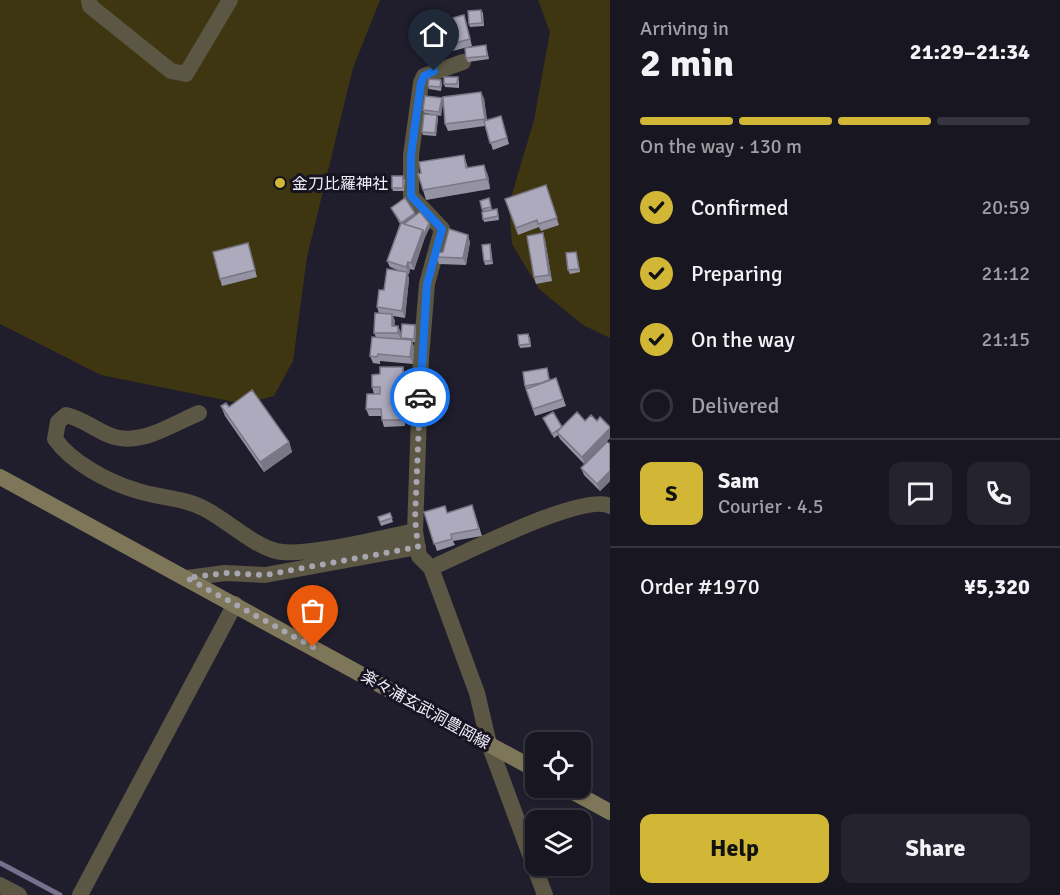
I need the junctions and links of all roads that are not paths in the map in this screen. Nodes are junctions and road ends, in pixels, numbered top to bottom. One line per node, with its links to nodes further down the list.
1 (88, 0): 2 (street)
2 (230, 0)
3 (463, 62): 7 (street)
4 (199, 413): 7 (street)
5 (0, 477): 9 (main road, 楽々浦玄武洞豊岡線)
6 (610, 506): 8 (street)
7 (417, 539): 8 (street); 9 (street)
8 (431, 568): 11 (street)
9 (187, 578): 10 (main road, 楽々浦玄武洞豊岡線)
10 (235, 604): 11 (main road, 楽々浦玄武洞豊岡線); 17 (street)
11 (489, 744): 12 (main road, 楽々浦玄武洞豊岡線); 18 (street)
12 (525, 764)
13 (584, 798): 14 (main road)
14 (610, 812)
15 (0, 885): 16 (street)
16 (19, 895)
17 (80, 895)
18 (545, 895)

